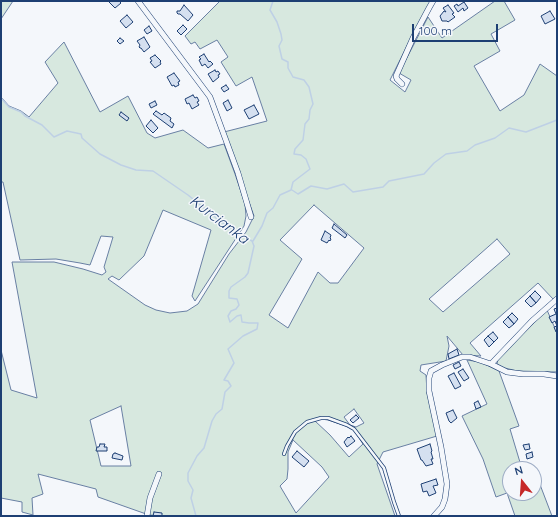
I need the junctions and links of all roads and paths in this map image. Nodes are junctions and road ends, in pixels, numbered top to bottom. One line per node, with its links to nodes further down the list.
1 (138, 1): 4 (street)
2 (434, 1): 3 (street)
3 (402, 84)
4 (251, 217)
5 (557, 299): 6 (street)
6 (491, 364): 7 (street); 12 (street)
7 (557, 376)
8 (284, 454): 11 (lane)
9 (158, 474): 10 (street)
10 (147, 516)
11 (399, 516)
12 (434, 516)

